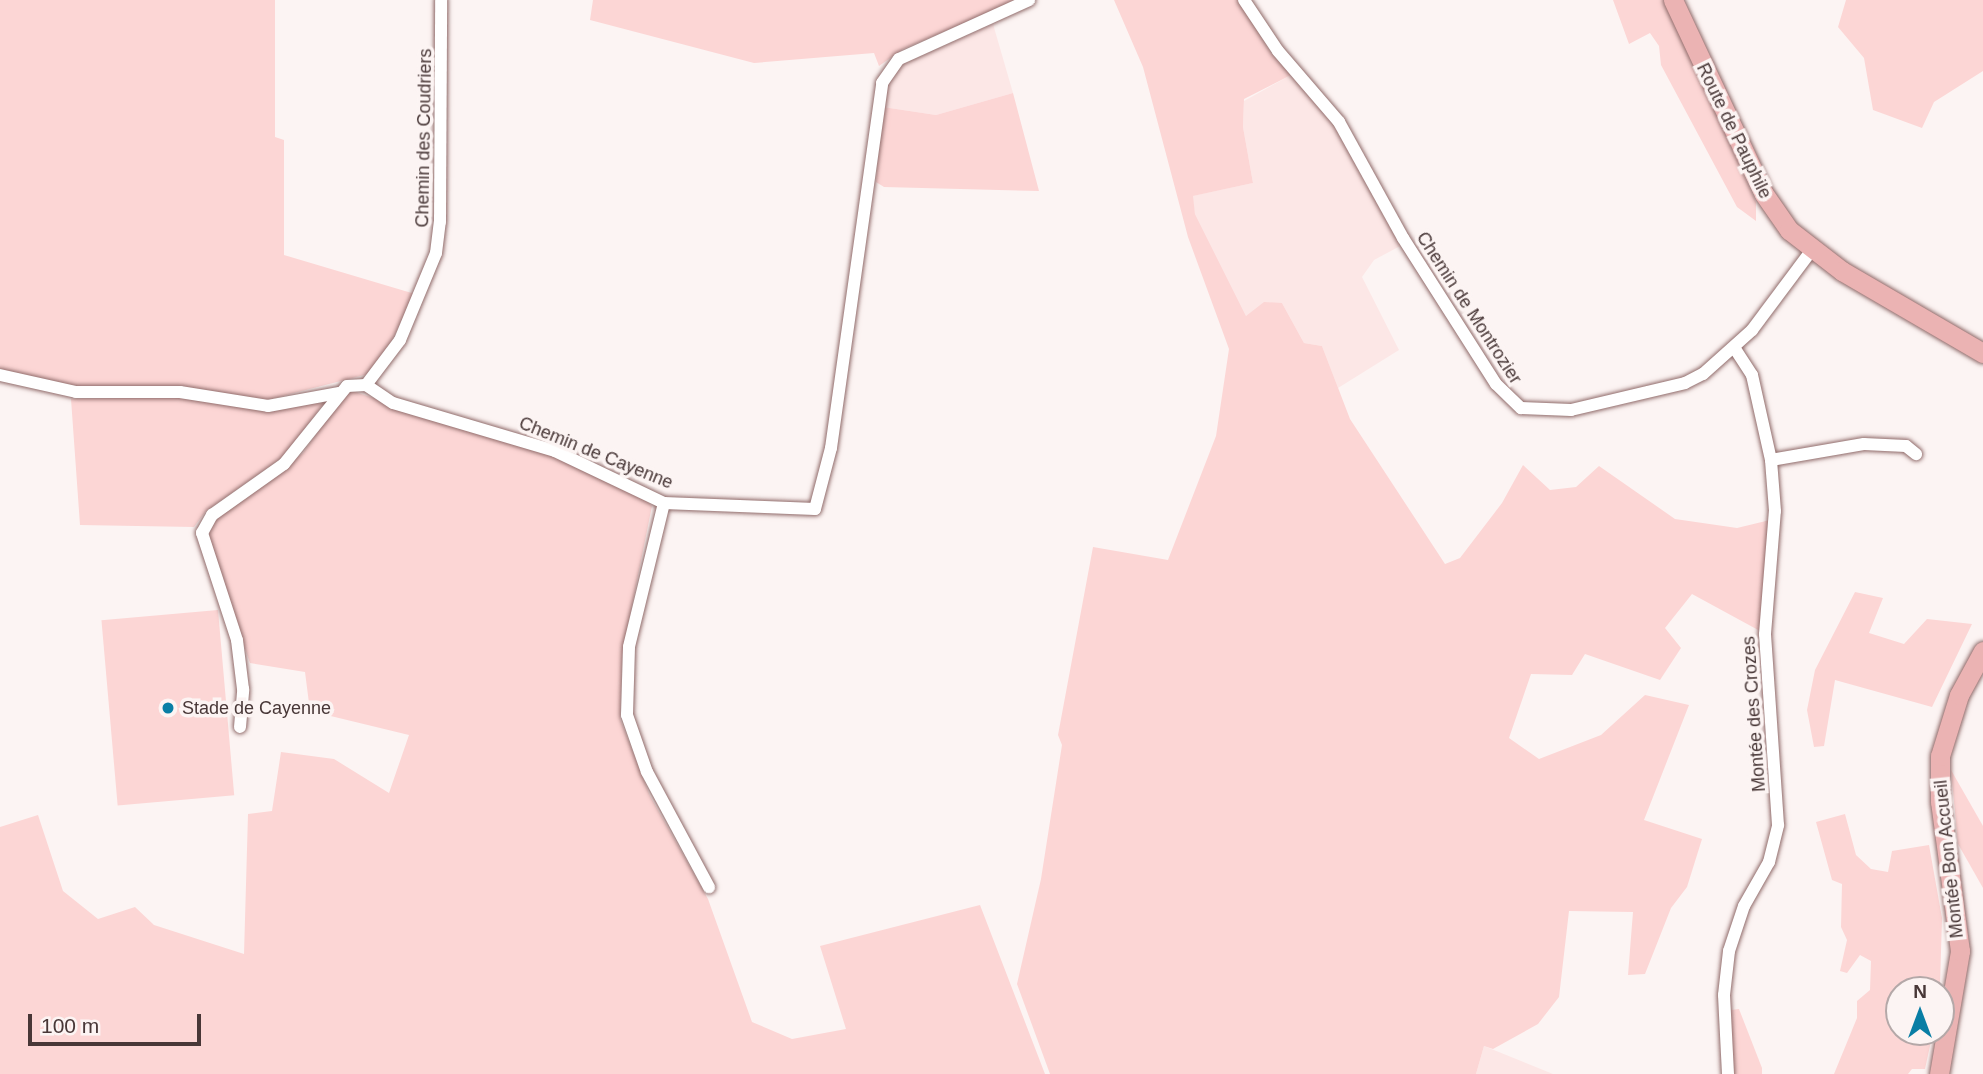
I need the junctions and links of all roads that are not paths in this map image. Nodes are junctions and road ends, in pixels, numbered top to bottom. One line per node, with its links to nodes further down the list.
1 (441, 0): 9 (street, Chemin des Coudriers)
2 (1029, 0): 13 (street, Chemin de Cayenne)
3 (1244, 0): 6 (street, Chemin de Montrozier)
4 (1673, 0): 5 (main road, Route de Pauphile)
5 (1811, 251): 6 (street, Chemin de Montrozier); 7 (main road)
6 (1735, 349): 12 (street, Montée des Crozes)
7 (1983, 353)
8 (0, 375): 10 (street)
9 (366, 385): 10 (street); 13 (street, Chemin de Cayenne)
10 (338, 393): 15 (street)
11 (1916, 454): 12 (street)
12 (1771, 460): 17 (street, Montée des Crozes)
13 (664, 503): 16 (street)
14 (1983, 651): 18 (main road, Montée Bon Accueil)
15 (240, 727)
16 (709, 887)
17 (1728, 1074)
18 (1939, 1074)

